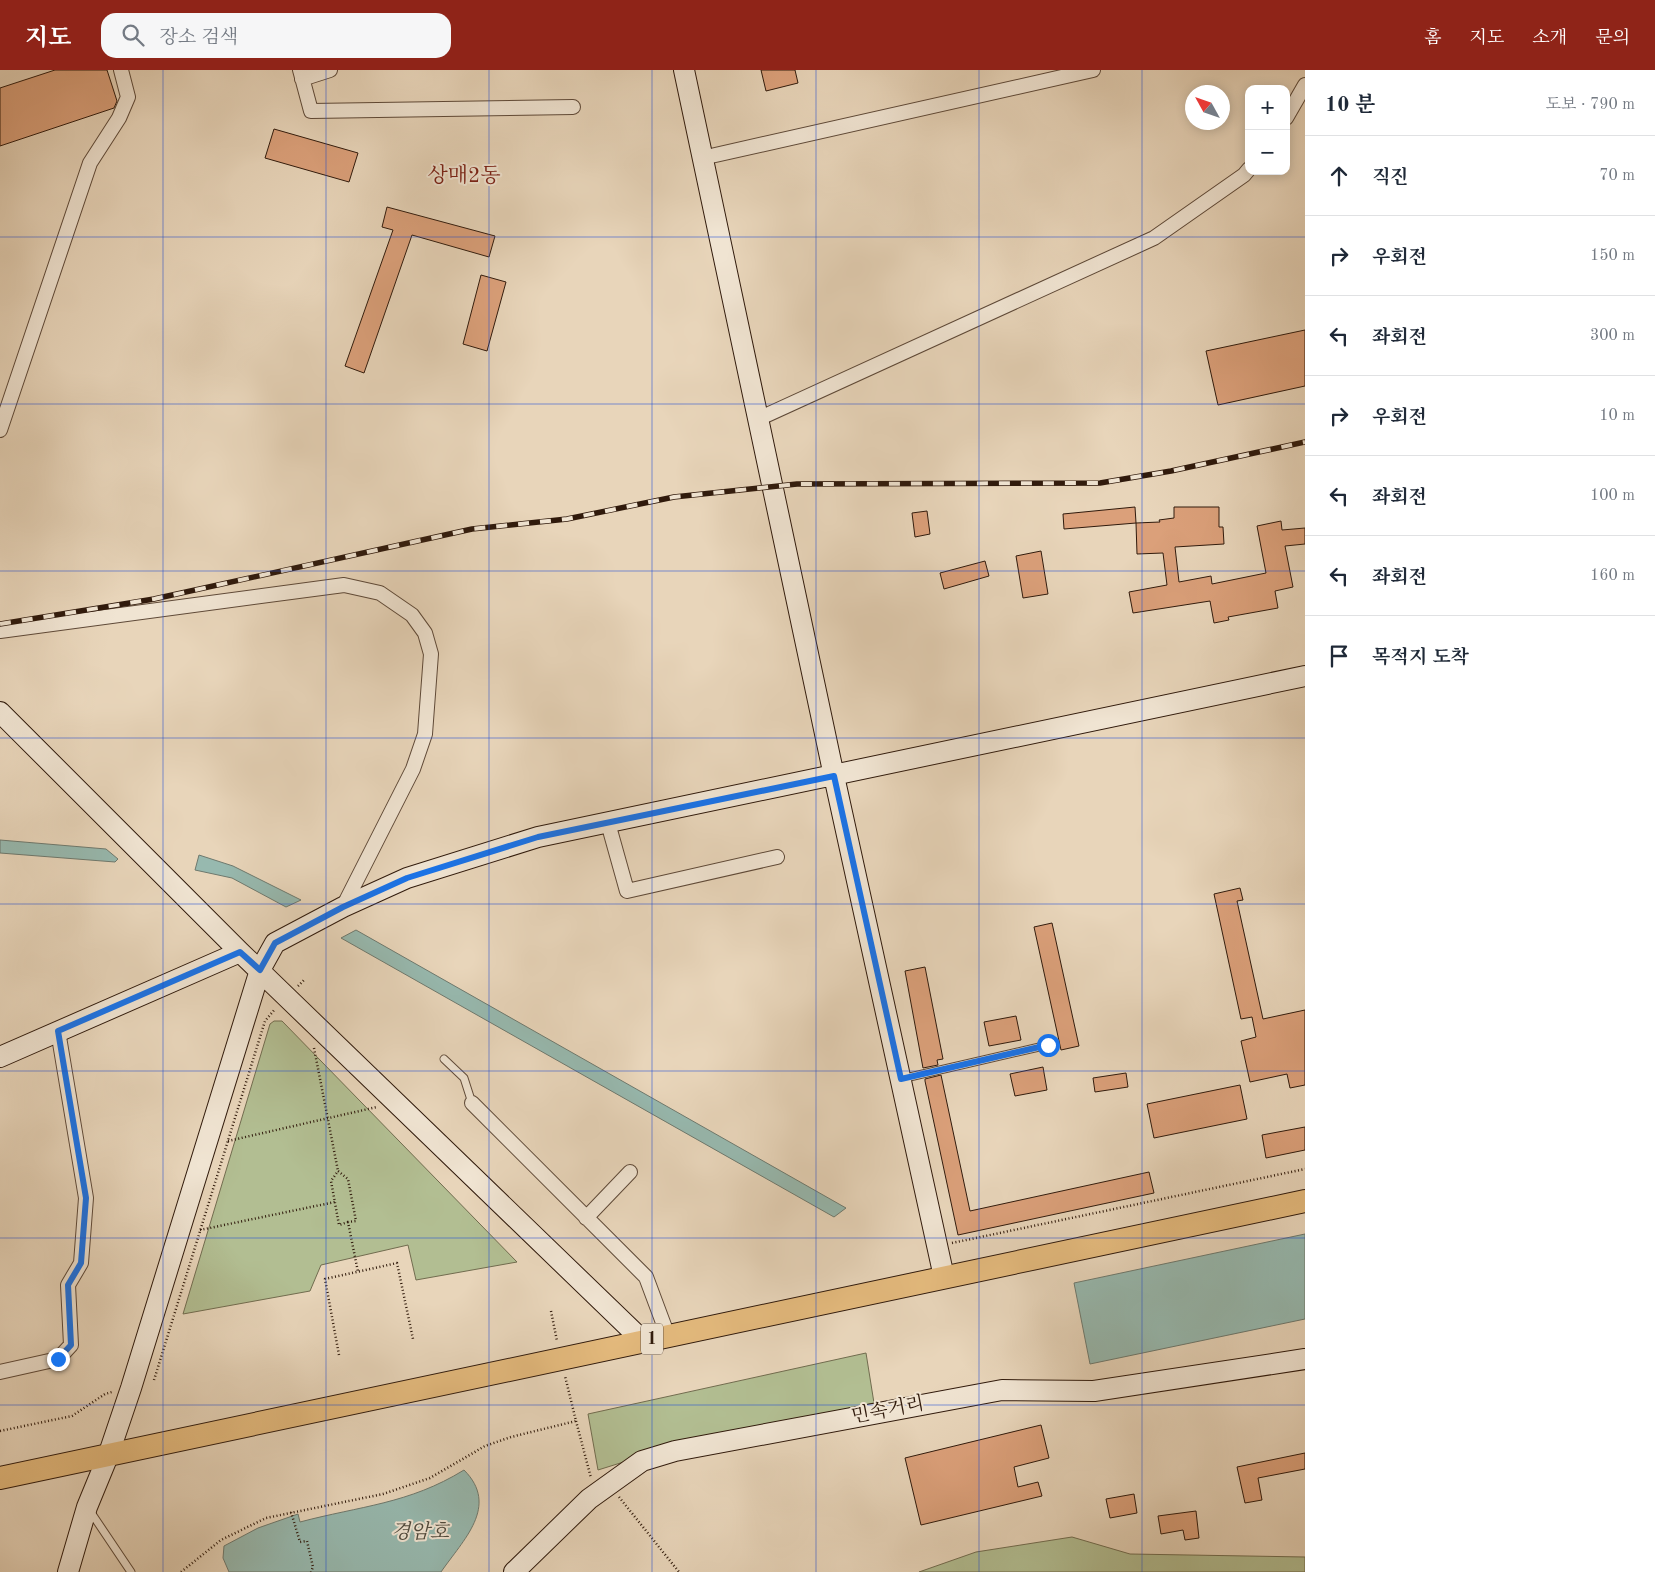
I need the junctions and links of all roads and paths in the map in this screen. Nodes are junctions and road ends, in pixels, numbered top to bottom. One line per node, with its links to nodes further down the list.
1 (121, 70): 12 (street)
2 (330, 70): 5 (street)
3 (684, 70): 9 (street)
4 (1093, 70): 9 (street)
5 (301, 74): 7 (street)
6 (1305, 85): 8 (street)
7 (573, 107)
8 (1290, 111)
9 (702, 158): 11 (street)
10 (1245, 174): 11 (street)
11 (758, 419): 16 (street)
12 (0, 430)
13 (0, 631): 19 (street)
14 (1305, 676): 16 (street)
15 (0, 712): 20 (street)
16 (834, 776): 17 (street); 29 (street)
17 (608, 823): 18 (street); 19 (street)
18 (777, 857)
19 (343, 907): 21 (street)
20 (240, 952): 21 (street); 24 (street)
21 (260, 970): 23 (street); 54 (street)
22 (304, 980): 23 (path)
23 (288, 998): 33 (path); 48 (street)
24 (58, 1031): 27 (street); 52 (street)
25 (314, 1045): 32 (path)
26 (1048, 1045): 29 (lane)
27 (0, 1057)
28 (444, 1059): 30 (lane)
29 (901, 1079): 42 (street)
30 (472, 1103): 39 (street)
31 (377, 1107): 32 (path)
32 (327, 1120): 33 (path); 35 (path)
33 (228, 1141): 41 (path)
34 (1305, 1169): 42 (path)
35 (338, 1171): 38 (path); 40 (path)
36 (630, 1172): 39 (street)
37 (1305, 1201): 44 (main road, 1)
38 (335, 1202): 40 (path); 41 (path)
39 (586, 1218): 46 (street)
40 (348, 1222): 43 (path)
41 (200, 1230): 53 (path)
42 (938, 1246): 44 (street)
43 (358, 1272): 47 (path); 49 (path)
44 (944, 1277): 46 (main road, 1)
45 (551, 1311): 50 (path)
46 (668, 1336): 48 (main road, 1)
47 (413, 1339)
48 (643, 1340): 50 (main road, 1)
49 (339, 1355)
50 (561, 1358): 55 (path); 57 (main road, 1)
51 (1305, 1360): 59 (street, 민속거리)
52 (0, 1372)
53 (154, 1380)
54 (131, 1388): 56 (path); 57 (street)
55 (576, 1421): 59 (path); 61 (path)
56 (0, 1431)
57 (108, 1456): 58 (main road, 1); 60 (street)
58 (0, 1478)
59 (608, 1484): 66 (street, 민속거리); 67 (path)
60 (87, 1507): 62 (street); 63 (lane)
61 (291, 1512): 64 (path); 65 (path)
62 (68, 1572)
63 (131, 1572)
64 (180, 1572)
65 (310, 1572)
66 (514, 1572)
67 (679, 1572)

